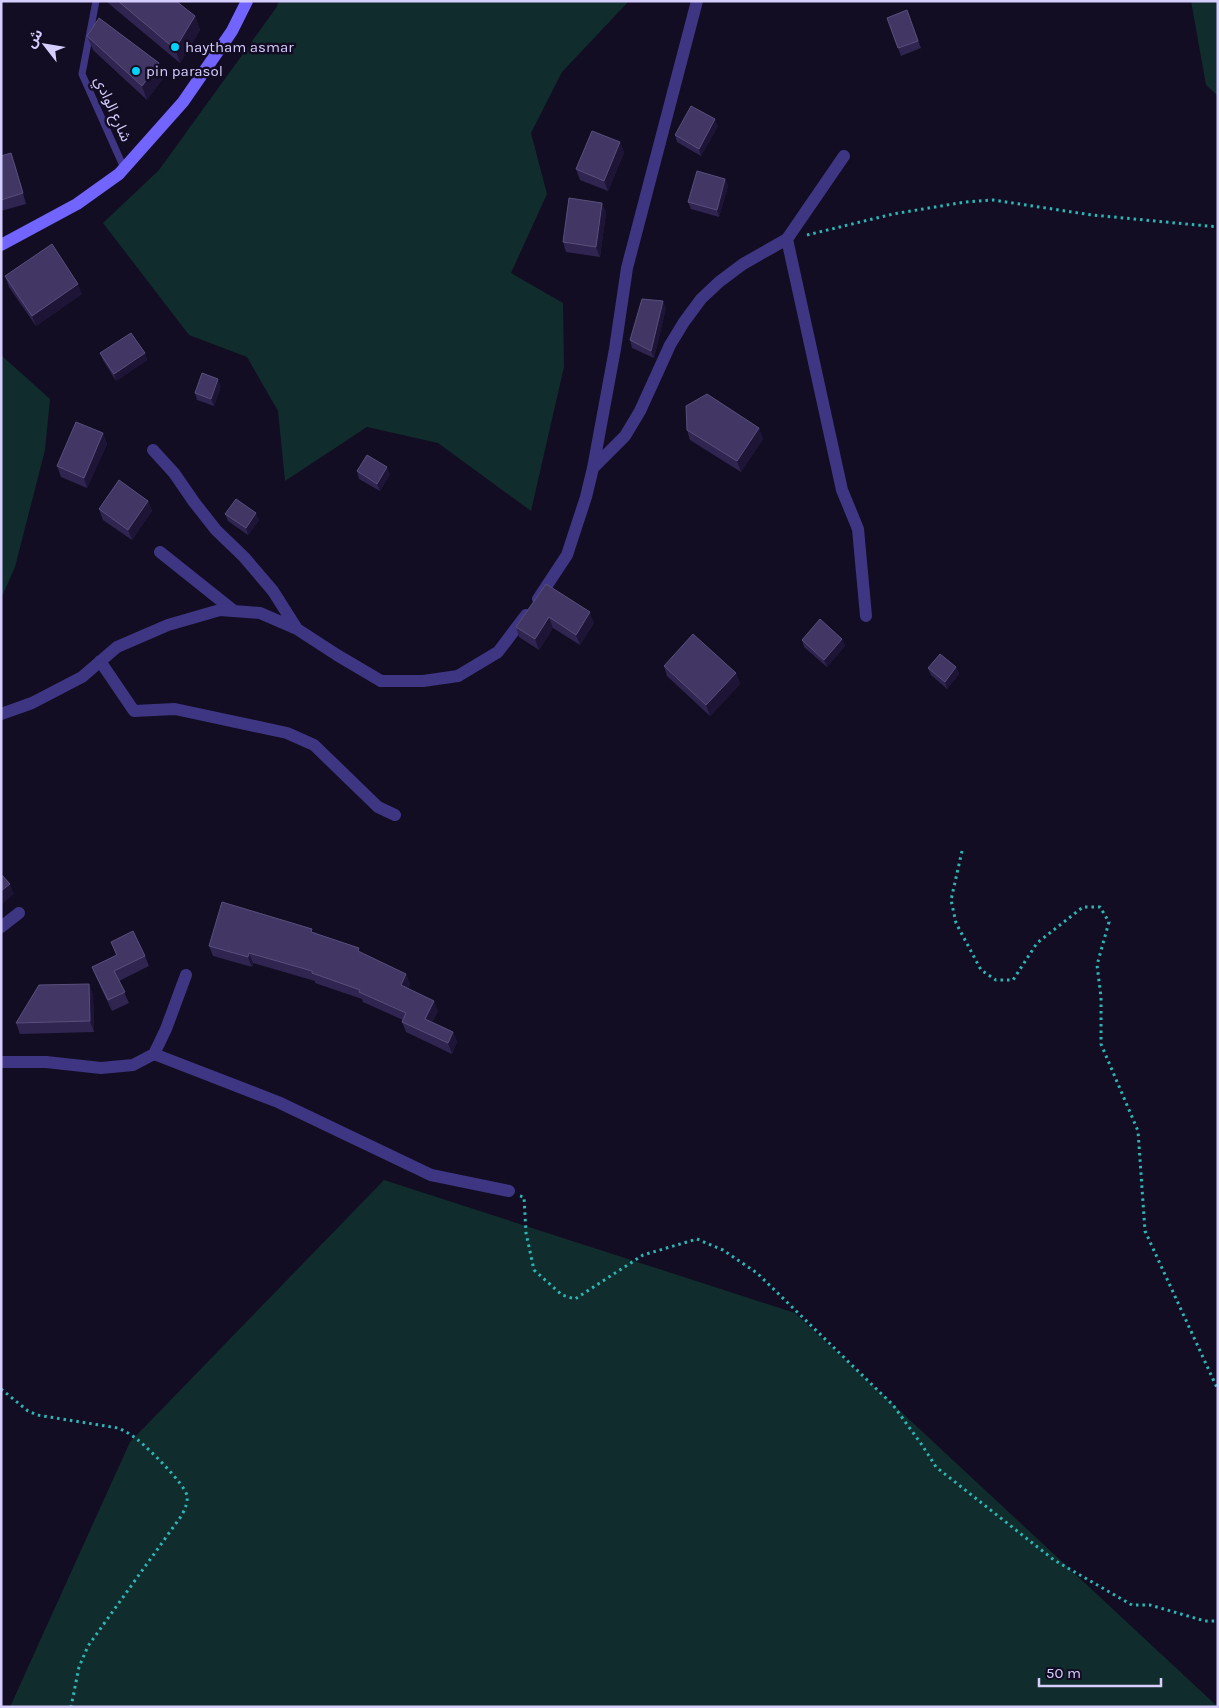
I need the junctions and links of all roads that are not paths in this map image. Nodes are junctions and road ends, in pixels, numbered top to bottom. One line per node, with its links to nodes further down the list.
1 (96, 1): 5 (lane, شارع الوادي)
2 (247, 1): 5 (street)
3 (697, 1): 9 (street)
4 (844, 156): 6 (street)
5 (124, 168): 7 (street)
6 (787, 240): 9 (street); 12 (street)
7 (1, 245)
8 (153, 450): 13 (street)
9 (593, 468): 13 (street)
10 (160, 552): 11 (street)
11 (234, 611): 13 (street); 14 (street)
12 (866, 616)
13 (297, 629)
14 (100, 661): 15 (street); 16 (street)
15 (1, 714)
16 (395, 815)
17 (19, 913): 18 (street)
18 (1, 927)
19 (186, 975): 20 (street)
20 (154, 1054): 21 (street); 22 (street)
21 (1, 1062)
22 (510, 1192)

